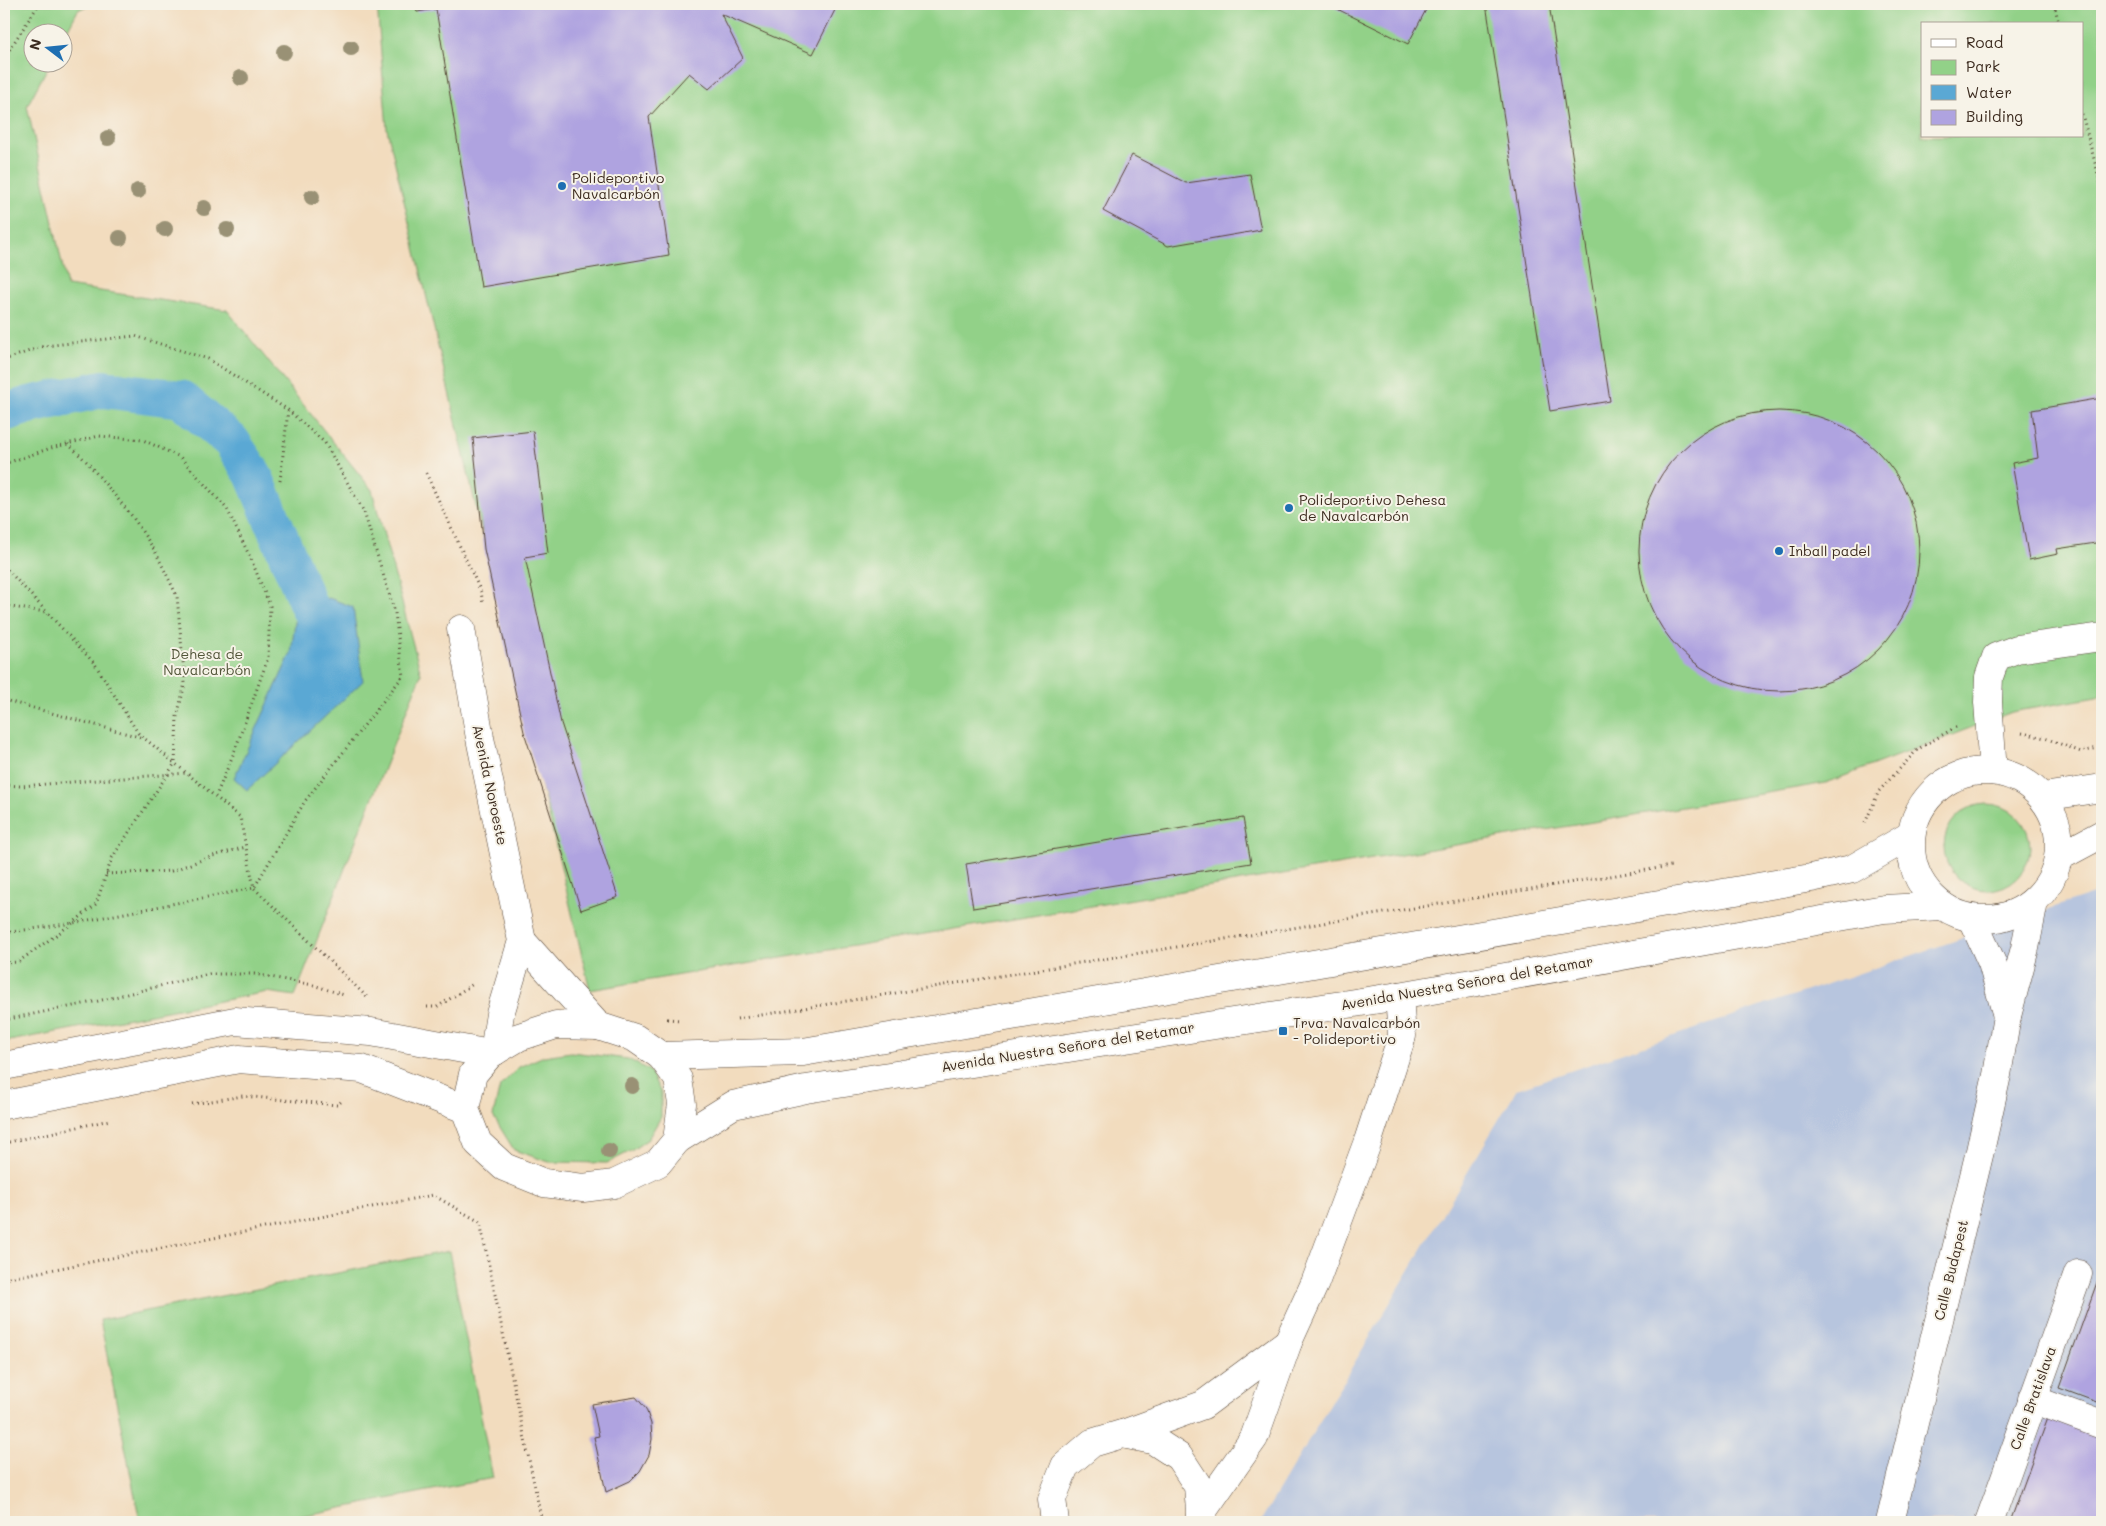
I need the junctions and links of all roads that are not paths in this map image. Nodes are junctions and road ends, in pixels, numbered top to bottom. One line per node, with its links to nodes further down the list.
1 (461, 629): 12 (street, Avenida Noroeste)
2 (2102, 637): 3 (street)
3 (1993, 771): 5 (street); 7 (street)
4 (2102, 788): 5 (street)
5 (2043, 797): 8 (street)
6 (2102, 834): 8 (street)
7 (1911, 835): 10 (street); 17 (street)
8 (2059, 857): 9 (street)
9 (2034, 902): 11 (street); 14 (street, Calle Budapest)
10 (1942, 906): 11 (street); 13 (street, Avenida Nuestra Señora del Retamar)
11 (1972, 919): 14 (street, Calle Budapest)
12 (522, 941): 15 (street); 16 (street, Avenida Noroeste)
13 (1398, 996): 21 (street, Avenida Nuestra Señora del Retamar); 23 (street)
14 (2007, 1016): 29 (street, Calle Budapest)
15 (598, 1026): 16 (street); 17 (street)
16 (492, 1053): 18 (street); 20 (street)
17 (661, 1056): 21 (street)
18 (4, 1066)
19 (4, 1105): 20 (street)
20 (465, 1109): 21 (street)
21 (677, 1140)
22 (2078, 1274): 24 (street, Calle Bratislava)
23 (1288, 1342): 26 (street); 27 (street)
24 (2032, 1400): 25 (street); 30 (street, Calle Bratislava)
25 (2102, 1425)
26 (1122, 1434): 27 (street); 28 (street)
27 (1200, 1520)
28 (1055, 1522)
29 (1890, 1522)
30 (1989, 1522)

